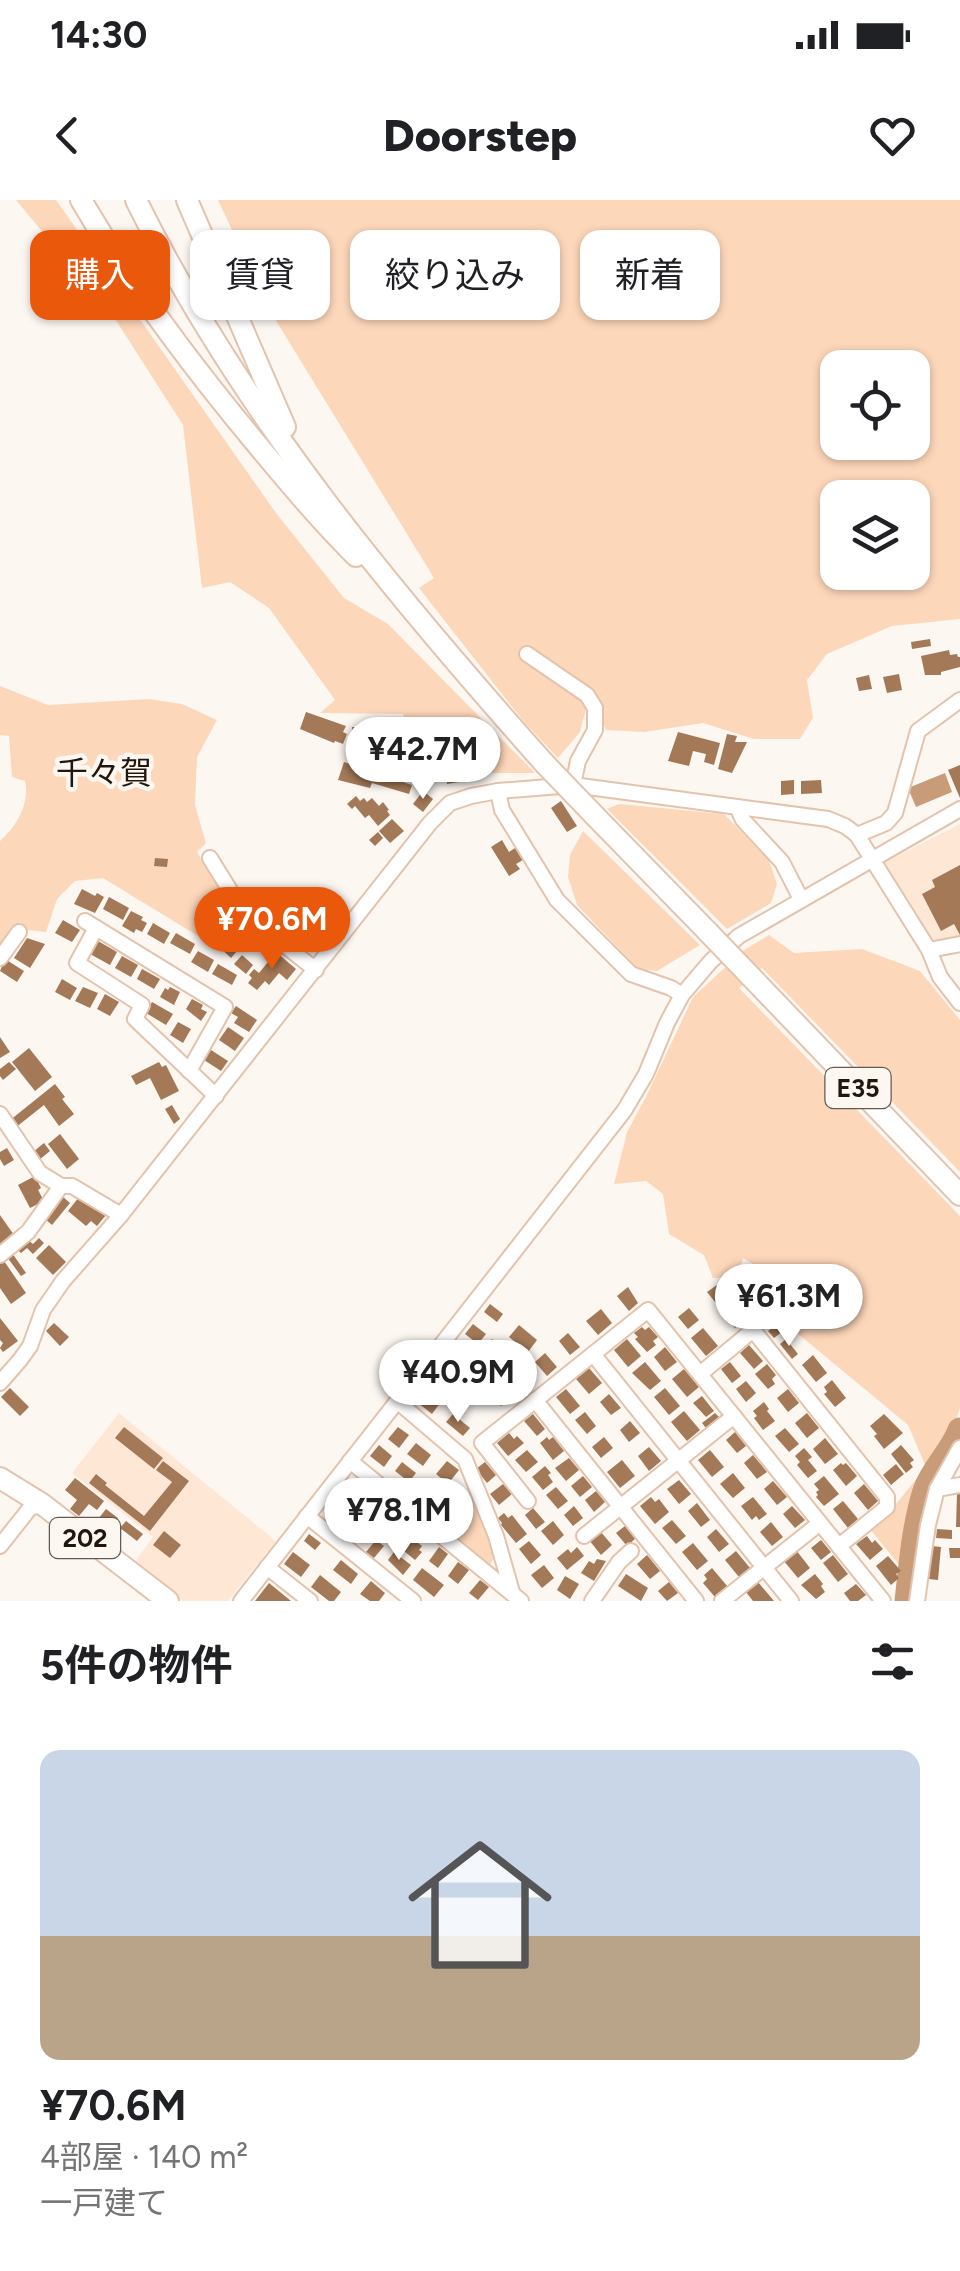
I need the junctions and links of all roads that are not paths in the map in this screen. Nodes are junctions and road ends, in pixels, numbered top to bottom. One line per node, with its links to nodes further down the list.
1 (81, 200): 5 (highway)
2 (136, 200): 4 (highway, E35)
3 (186, 200): 4 (highway)
4 (308, 476): 5 (highway, E35)
5 (414, 614): 27 (highway, E35, bridge)
6 (527, 654): 8 (street)
7 (960, 700): 12 (street)
8 (573, 786): 9 (street); 10 (street)
9 (498, 791): 20 (street); 21 (street)
10 (737, 807): 12 (street); 15 (street)
11 (960, 810): 14 (street)
12 (857, 835): 14 (street)
13 (210, 858): 20 (street)
14 (872, 859): 15 (street); 18 (street)
15 (801, 899): 21 (street)
16 (19, 932): 19 (street)
17 (960, 944): 18 (street)
18 (929, 950): 22 (street)
19 (0, 958)
20 (316, 970): 24 (street)
21 (682, 995): 34 (street)
22 (960, 1003)
23 (189, 1070): 23 (street); 24 (street)
24 (216, 1096): 28 (street)
25 (0, 1114): 26 (street)
26 (61, 1186): 28 (street); 29 (street)
27 (960, 1195)
28 (121, 1215): 32 (street)
29 (0, 1254)
30 (593, 1354): 31 (street); 33 (street); 37 (street)
31 (700, 1374): 35 (street); 49 (street)
32 (0, 1383)
33 (535, 1400): 42 (street); 44 (street)
34 (397, 1401): 38 (street); 53 (street)
35 (734, 1416): 37 (street); 46 (street)
36 (960, 1448): 41 (street)
37 (678, 1460): 44 (street); 52 (street)
38 (350, 1462): 45 (street); 53 (street)
39 (0, 1478): 43 (highway, 202)
40 (960, 1484): 41 (street)
41 (937, 1489): 63 (street)
42 (528, 1501)
43 (42, 1504): 48 (street); 54 (highway, 202)
44 (620, 1506): 47 (street); 59 (street)
45 (307, 1516): 51 (street); 57 (street)
46 (820, 1522): 49 (street); 52 (street)
47 (584, 1536)
48 (0, 1546)
49 (839, 1546): 62 (street)
50 (631, 1551): 58 (street)
51 (267, 1567): 55 (street); 56 (street)
52 (764, 1567): 60 (street); 61 (street)
53 (517, 1596)
54 (168, 1601)
55 (240, 1601)
56 (310, 1601)
57 (413, 1601)
58 (592, 1601)
59 (696, 1601)
60 (722, 1601)
61 (792, 1601)
62 (883, 1601)
63 (917, 1601)

